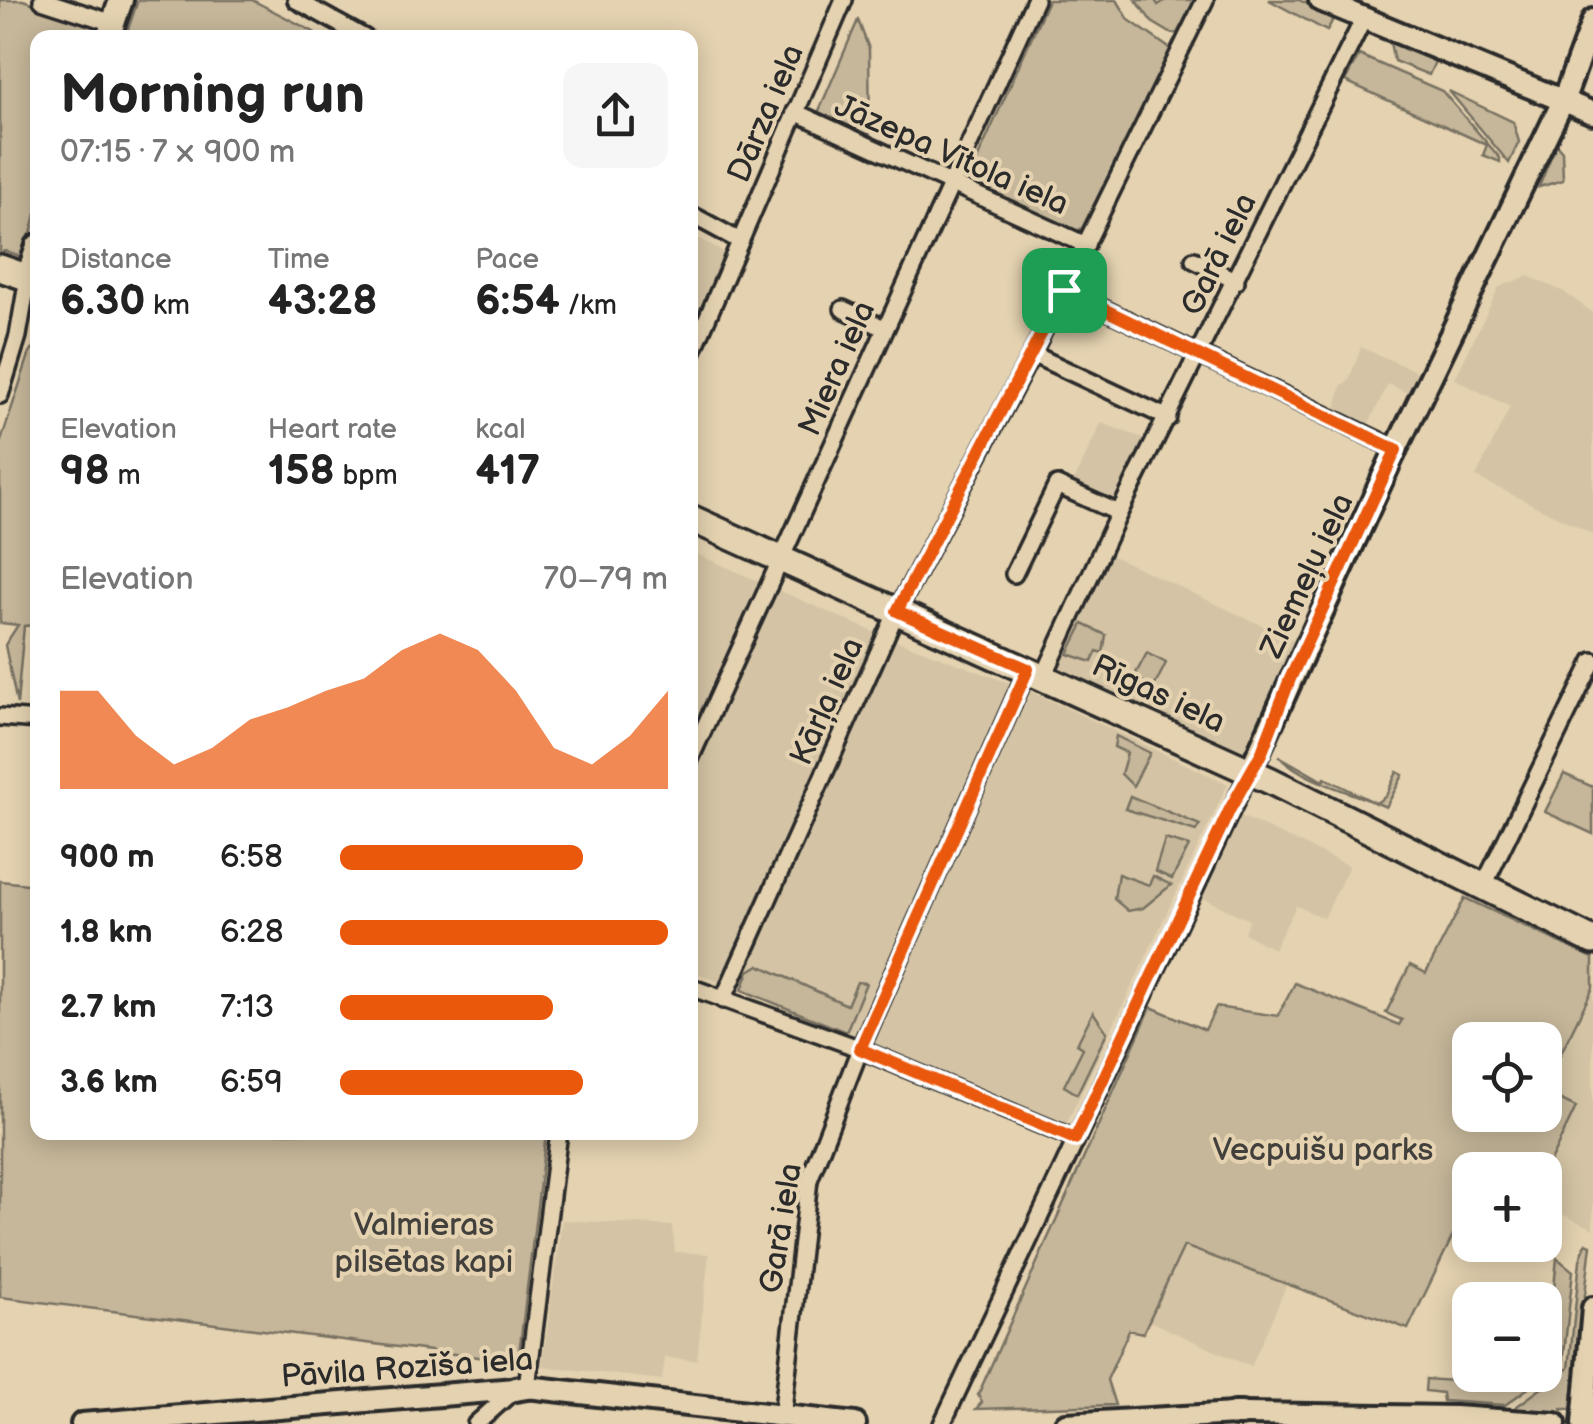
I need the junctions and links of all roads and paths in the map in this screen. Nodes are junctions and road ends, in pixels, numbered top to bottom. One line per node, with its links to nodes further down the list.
1 (42, 0): 11 (street)
2 (121, 0): 11 (main road)
3 (296, 0): 9 (street)
4 (844, 0): 15 (street, Dārza iela)
5 (1035, 0): 17 (street, Miera iela)
6 (1205, 0): 20 (street, Kārļa iela)
7 (1320, 0): 8 (street)
8 (1364, 18): 14 (street); 24 (street, Garā iela)
9 (332, 19): 12 (street); 13 (street)
10 (1593, 20): 14 (street, Ziemeļu iela)
11 (111, 30)
12 (328, 30)
13 (351, 30)
14 (1563, 101): 16 (street); 34 (street, Ziemeļu iela)
15 (795, 112): 17 (street, Jāzepa Vītola iela); 19 (street, Dārza iela)
16 (1593, 113)
17 (953, 182): 20 (street, Jāzepa Vītola iela); 28 (street, Miera iela)
18 (698, 218): 19 (street)
19 (740, 241): 29 (street, Dārza iela)
20 (1086, 245): 25 (street, Kārļa iela)
21 (1194, 260): 24 (street)
22 (0, 268): 23 (main road)
23 (30, 279)
24 (1236, 281): 31 (street, Garā iela)
25 (1064, 290): 30 (street, Kārļa iela); 31 (street)
26 (30, 291): 32 (street)
27 (843, 310): 28 (street)
28 (884, 328): 37 (street, Miera iela)
29 (698, 339)
30 (1032, 354): 33 (street); 39 (street, Kārļa iela)
31 (1199, 356): 33 (street, Garā iela); 34 (street)
32 (0, 395)
33 (1168, 418): 35 (street, Garā iela)
34 (1396, 450): 45 (street, Ziemeļu iela)
35 (1119, 513): 38 (street); 41 (street, Garā iela)
36 (698, 522): 37 (main road, Rīgas iela)
37 (781, 558): 39 (main road, Rīgas iela); 44 (street, Miera iela)
38 (1014, 574)
39 (897, 611): 41 (main road, Rīgas iela); 49 (street, Kārļa iela)
40 (1593, 661): 46 (street)
41 (1036, 672): 45 (main road, Rīgas iela); 50 (street, Garā iela)
42 (0, 717): 43 (street)
43 (30, 719)
44 (698, 741)
45 (1250, 771): 46 (main road, Rīgas iela); 52 (street, Ziemeļu iela)
46 (1484, 885): 47 (main road, Rīgas iela)
47 (1593, 941)
48 (698, 989): 49 (street)
49 (723, 1000): 50 (street)
50 (860, 1049): 52 (street); 57 (street, Garā iela)
51 (559, 1140): 54 (street)
52 (1074, 1141): 62 (street, Ziemeļu iela)
53 (1593, 1308): 66 (street)
54 (521, 1388): 57 (street, Pāvila Rozīša iela); 59 (street, Pāvila Rozīša iela); 60 (street)
55 (1422, 1416): 56 (street); 58 (street); 64 (street)
56 (1239, 1417): 63 (street)
57 (782, 1418): 61 (street, Pāvila Rozīša iela)
58 (1483, 1422): 65 (street)
59 (82, 1424)
60 (476, 1424)
61 (855, 1424)
62 (942, 1424)
63 (1066, 1424)
64 (1444, 1424)
65 (1555, 1424)
66 (1582, 1424)

